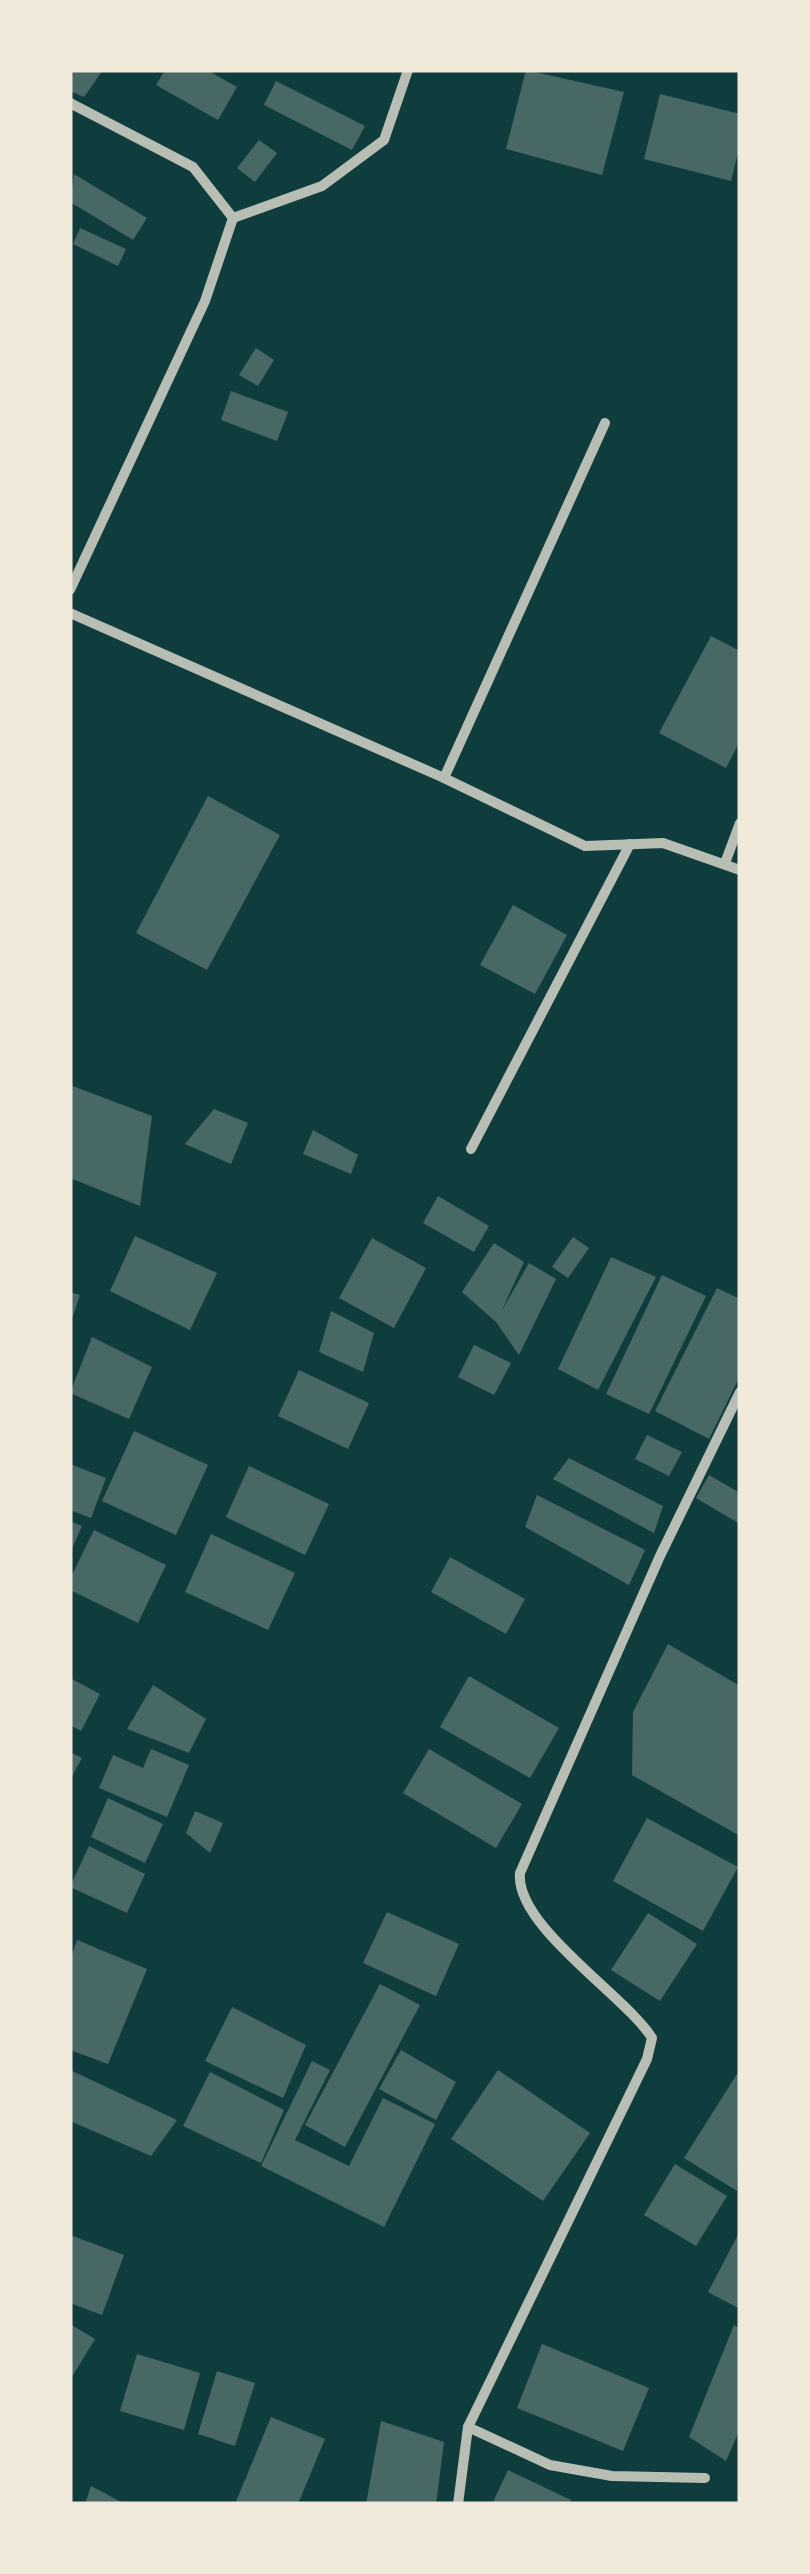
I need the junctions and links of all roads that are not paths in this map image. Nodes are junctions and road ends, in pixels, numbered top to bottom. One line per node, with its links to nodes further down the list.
1 (408, 70): 3 (street)
2 (70, 104): 3 (street)
3 (233, 218): 5 (street)
4 (605, 424): 7 (street)
5 (70, 590)
6 (70, 612): 7 (street)
7 (444, 778): 9 (street)
8 (740, 823): 10 (street)
9 (630, 844): 10 (street); 12 (street)
10 (724, 863): 11 (street)
11 (740, 870)
12 (471, 1149)
13 (740, 1392): 14 (street)
14 (468, 2427): 15 (street); 16 (street)
15 (705, 2478)
16 (458, 2504)

